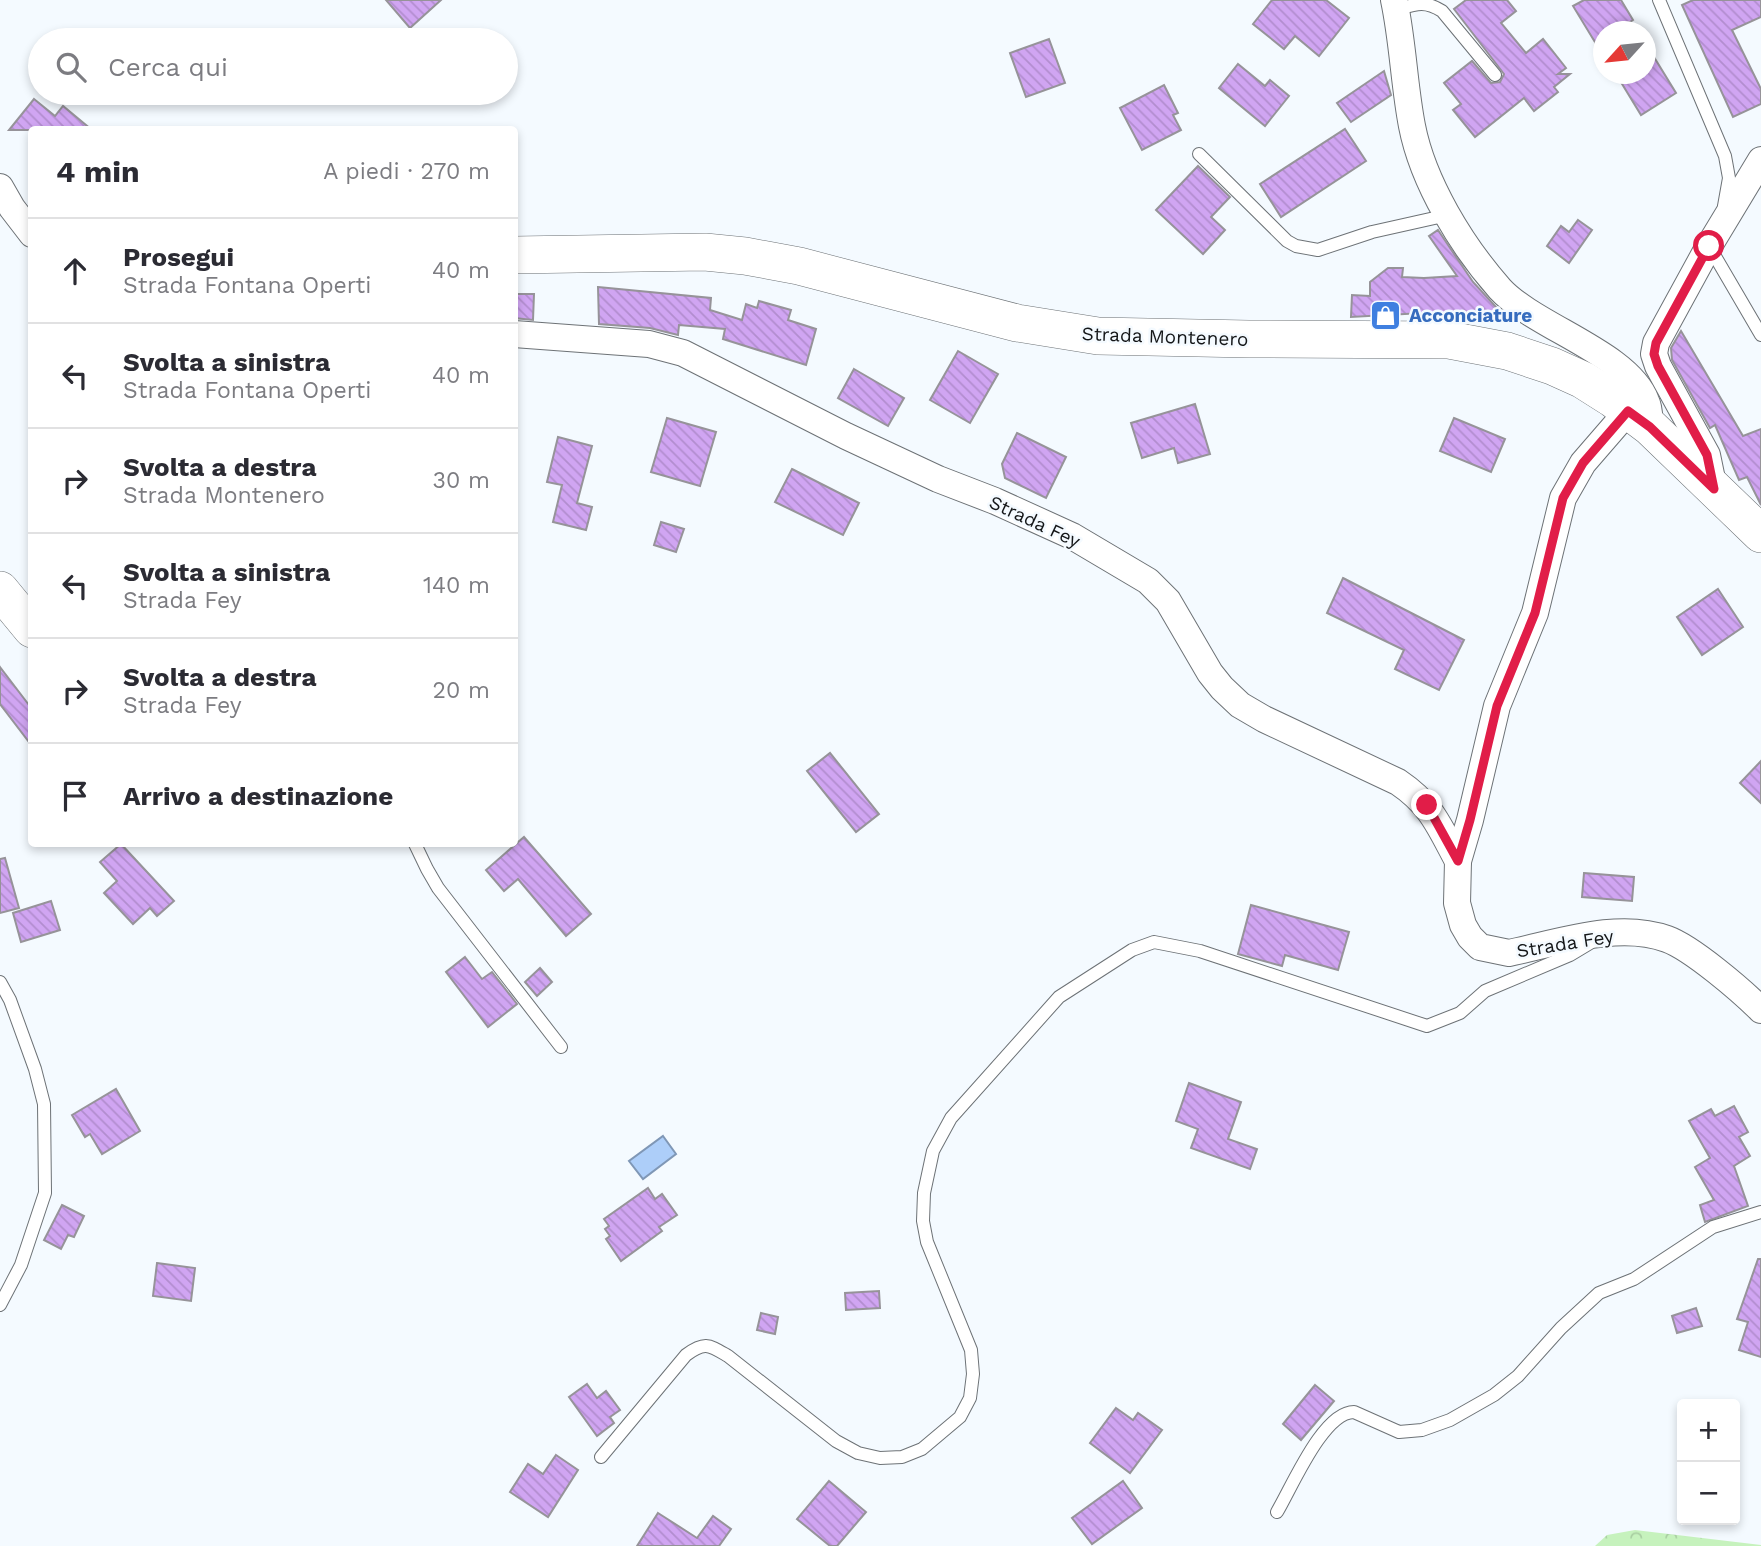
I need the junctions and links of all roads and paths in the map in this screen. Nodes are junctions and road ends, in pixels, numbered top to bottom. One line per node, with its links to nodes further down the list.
1 (1659, 0): 9 (lane)
2 (1395, 5): 3 (lane); 7 (street)
3 (1495, 75)
4 (1199, 153): 7 (lane)
5 (1761, 160): 9 (street)
6 (0, 187): 8 (street)
7 (1448, 215): 13 (street)
8 (28, 229)
9 (1714, 237): 12 (lane); 14 (street)
10 (518, 255): 13 (main road, Strada Montenero)
11 (518, 334): 19 (street, Strada Fey)
12 (1761, 335)
13 (1639, 419): 14 (main road, Strada Montenero); 19 (street, Strada Fey)
14 (1714, 489): 15 (main road, Strada Montenero)
15 (1761, 534)
16 (0, 590): 17 (main road)
17 (28, 624)
18 (416, 847): 23 (lane)
19 (1458, 861): 20 (street, Strada Fey)
20 (1605, 933): 22 (street, Strada Fey); 26 (lane)
21 (0, 982): 25 (lane)
22 (1761, 1010)
23 (561, 1047)
24 (1761, 1212): 27 (lane)
25 (0, 1305)
26 (601, 1457)
27 (1278, 1512)

